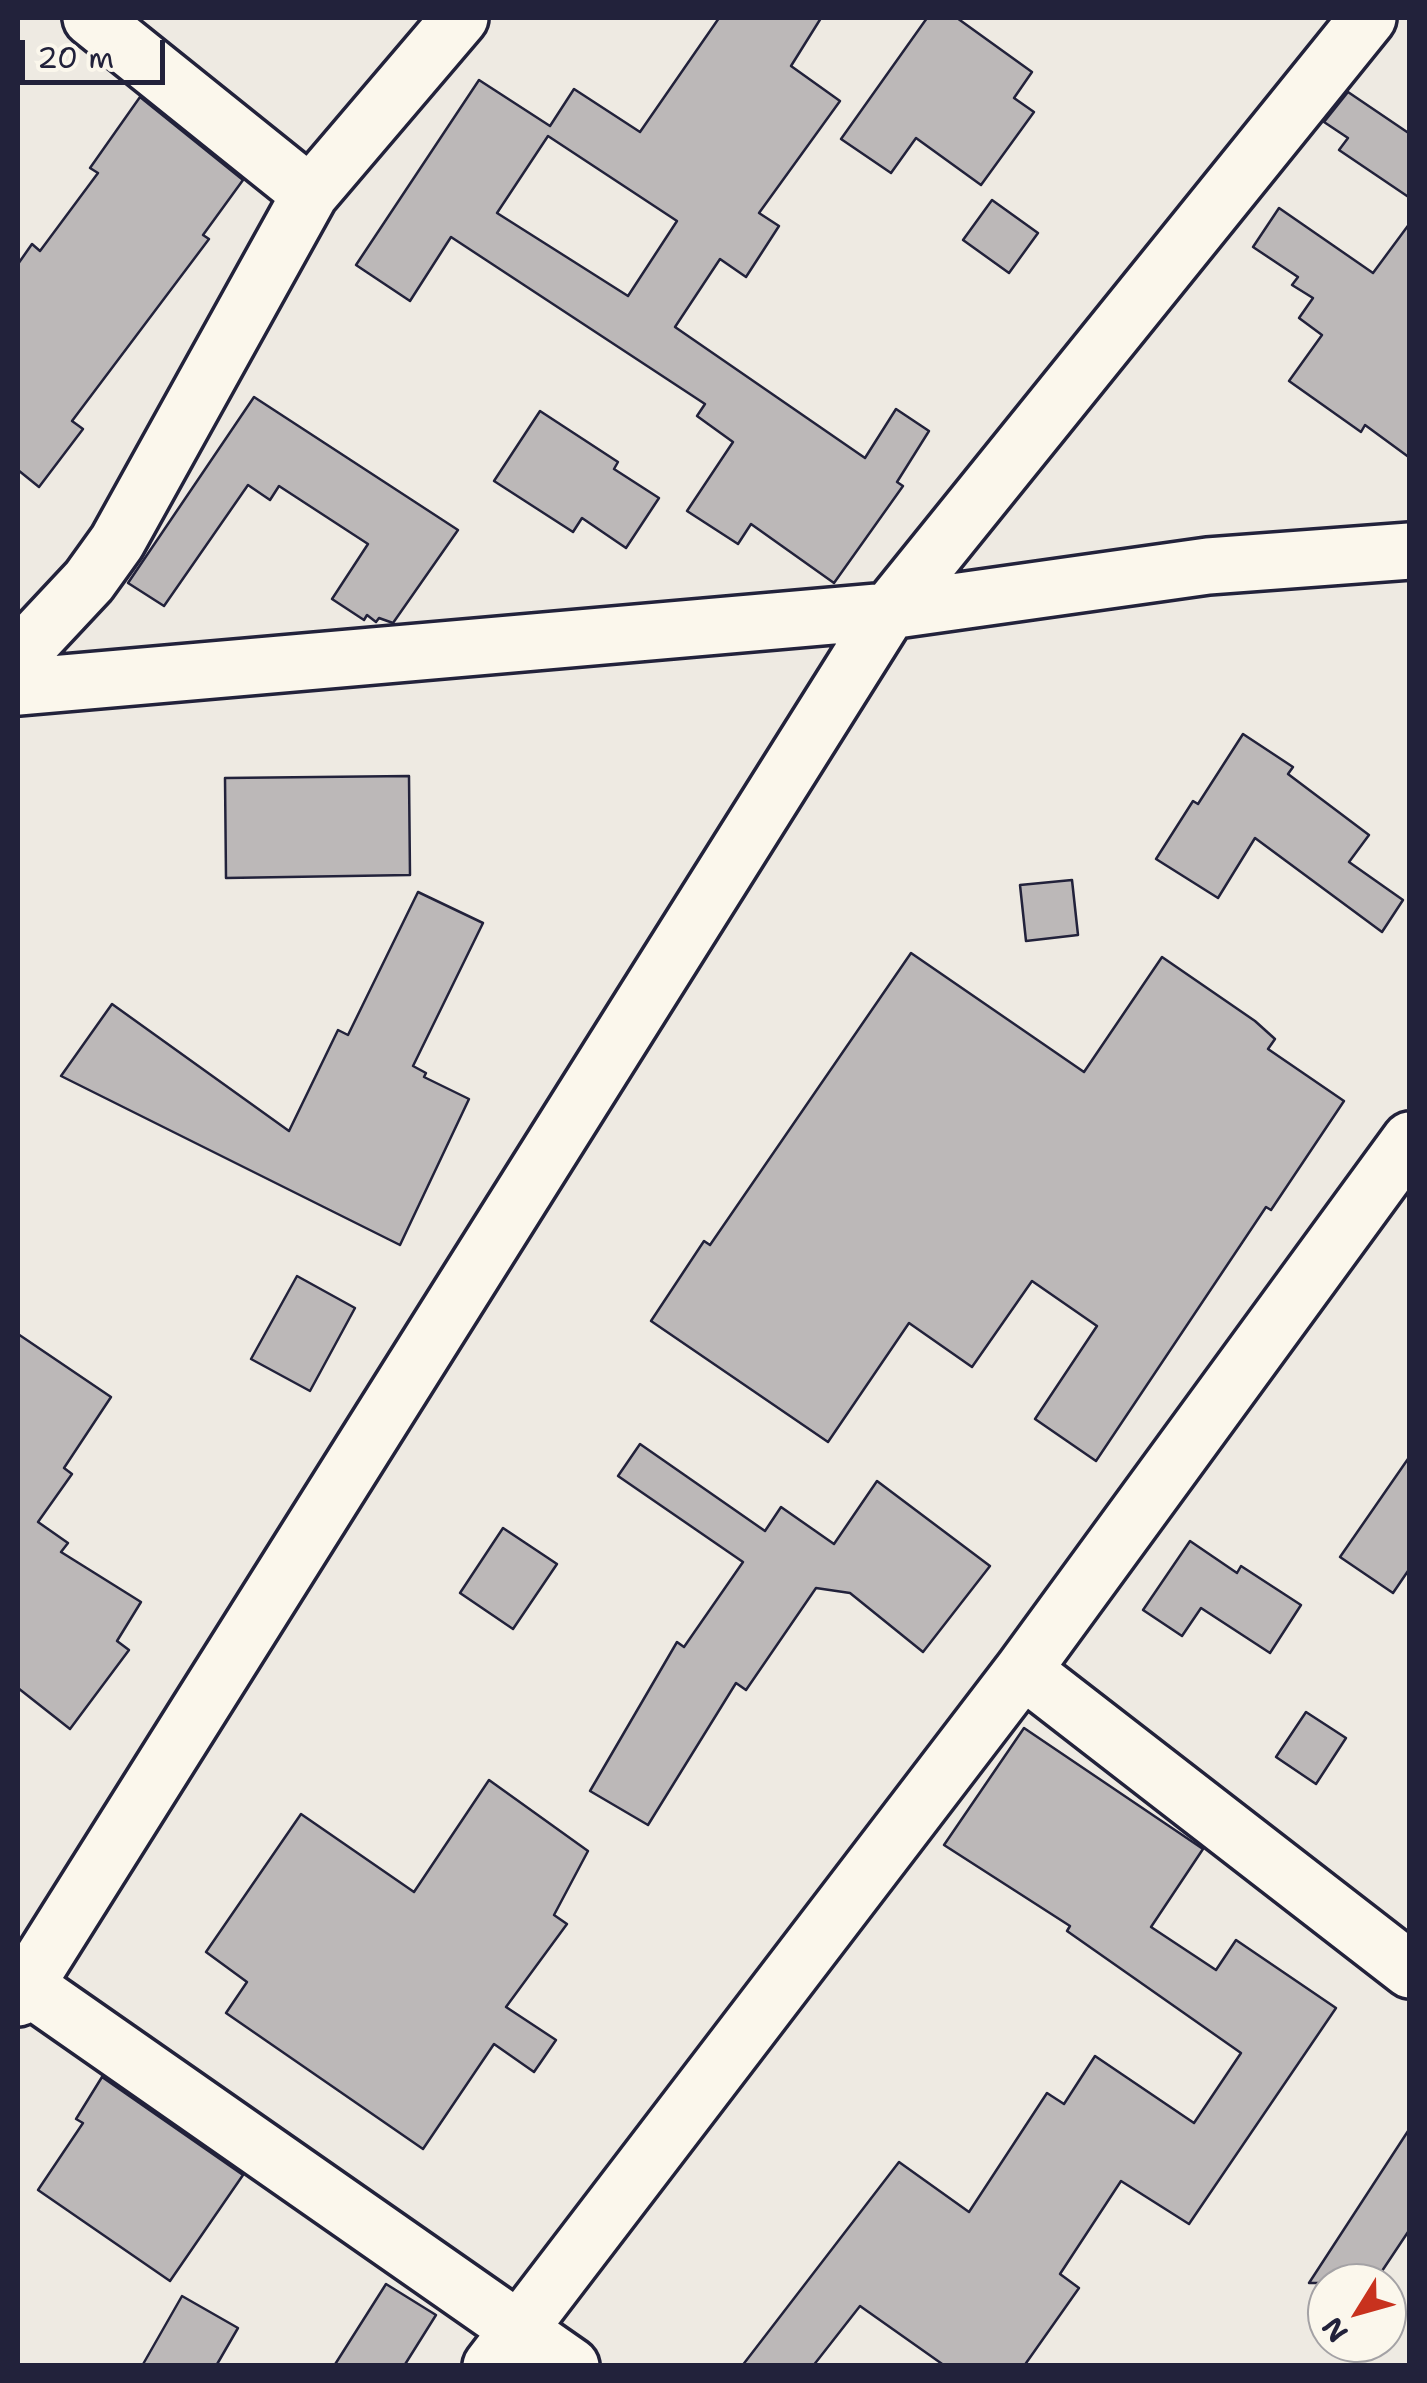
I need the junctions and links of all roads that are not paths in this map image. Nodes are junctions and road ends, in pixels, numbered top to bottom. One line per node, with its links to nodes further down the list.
1 (91, 18): 4 (street)
2 (460, 18): 4 (street)
3 (1368, 18): 6 (street)
4 (310, 194): 7 (street)
5 (1410, 551): 6 (street)
6 (889, 611): 7 (street); 11 (street)
7 (22, 654)
8 (1410, 1140): 9 (street)
9 (1023, 1670): 10 (street); 12 (street)
10 (1408, 1967)
11 (20, 1988): 12 (street)
12 (506, 2346): 13 (street)
13 (571, 2366)

